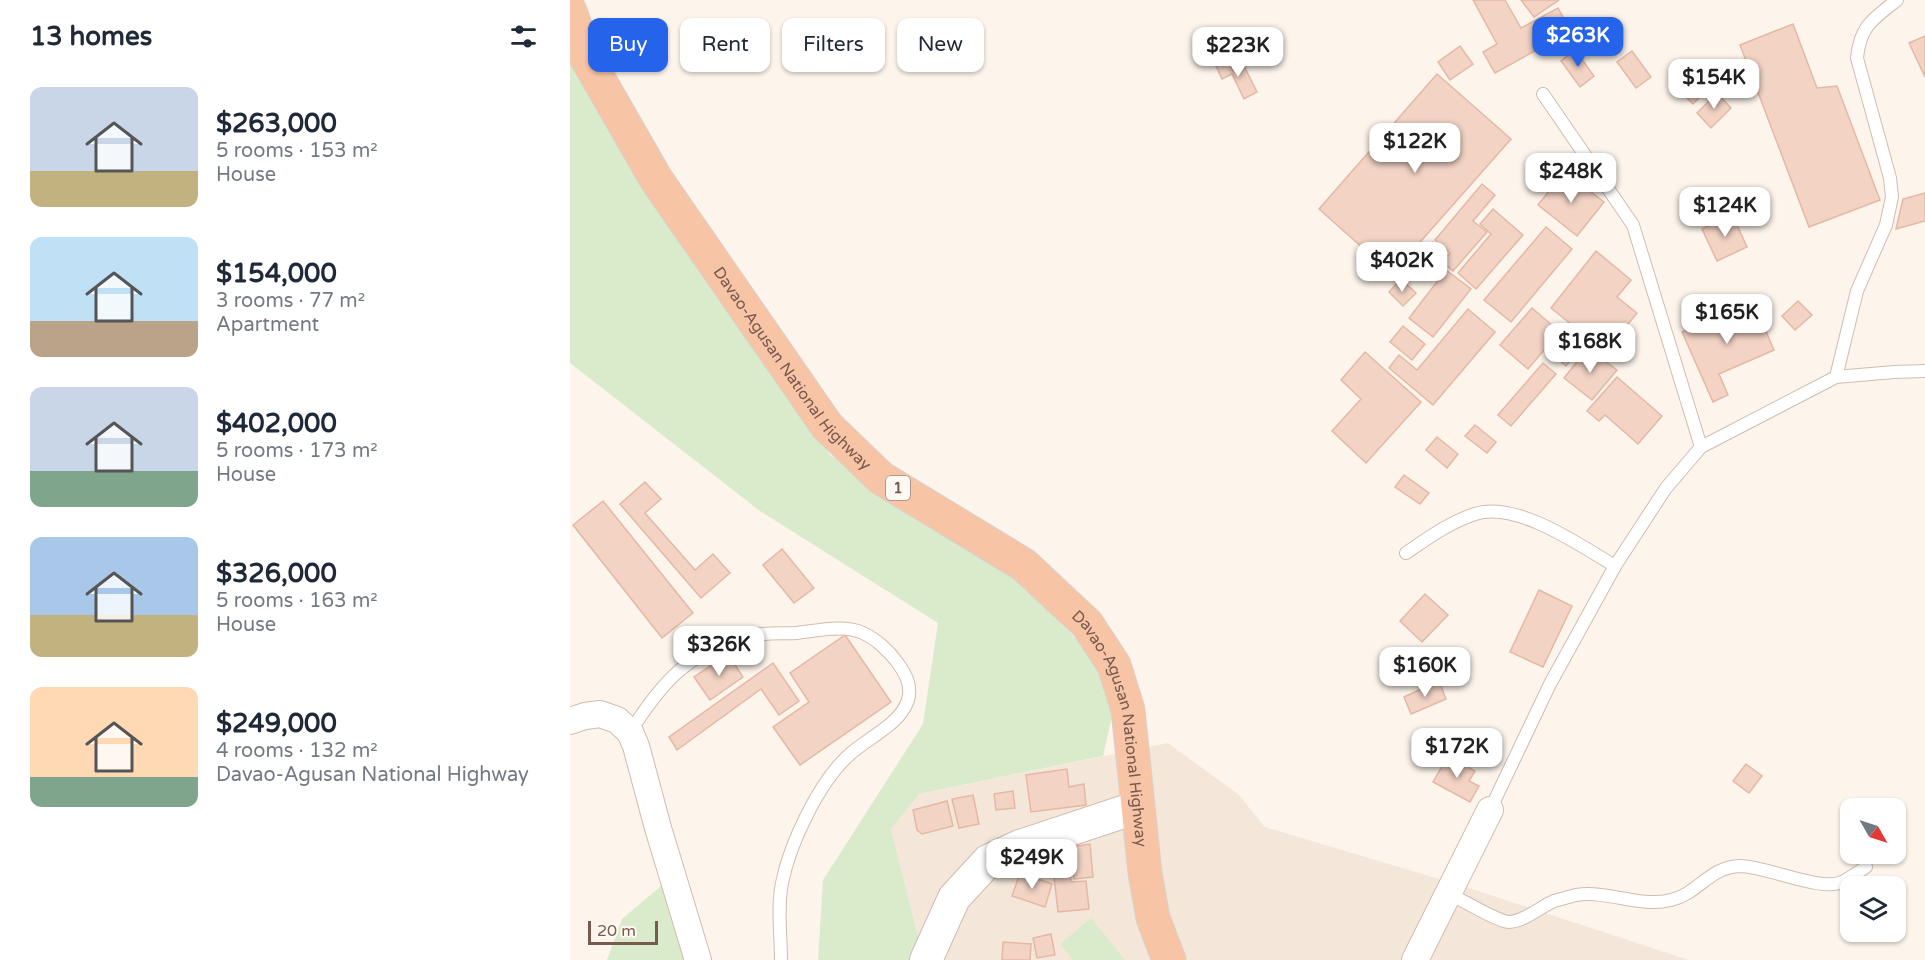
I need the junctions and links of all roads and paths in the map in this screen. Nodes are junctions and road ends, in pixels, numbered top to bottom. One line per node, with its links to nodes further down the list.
1 (1897, 0): 5 (lane)
2 (570, 11): 11 (highway, Davao-Agusan National Highway / 1)
3 (1543, 94): 6 (lane)
4 (1925, 371): 5 (lane)
5 (1836, 377): 6 (lane)
6 (1701, 447): 8 (lane)
7 (1406, 553): 8 (lane)
8 (1616, 566): 12 (lane)
9 (570, 721): 10 (street)
10 (630, 732): 15 (street); 16 (lane)
11 (1138, 807): 17 (street); 18 (highway, Davao-Agusan National Highway / 1)
12 (1490, 810): 14 (street)
13 (1866, 867): 14 (lane)
14 (1448, 893): 19 (street)
15 (698, 960)
16 (781, 960)
17 (926, 960)
18 (1169, 960)
19 (1415, 960)

